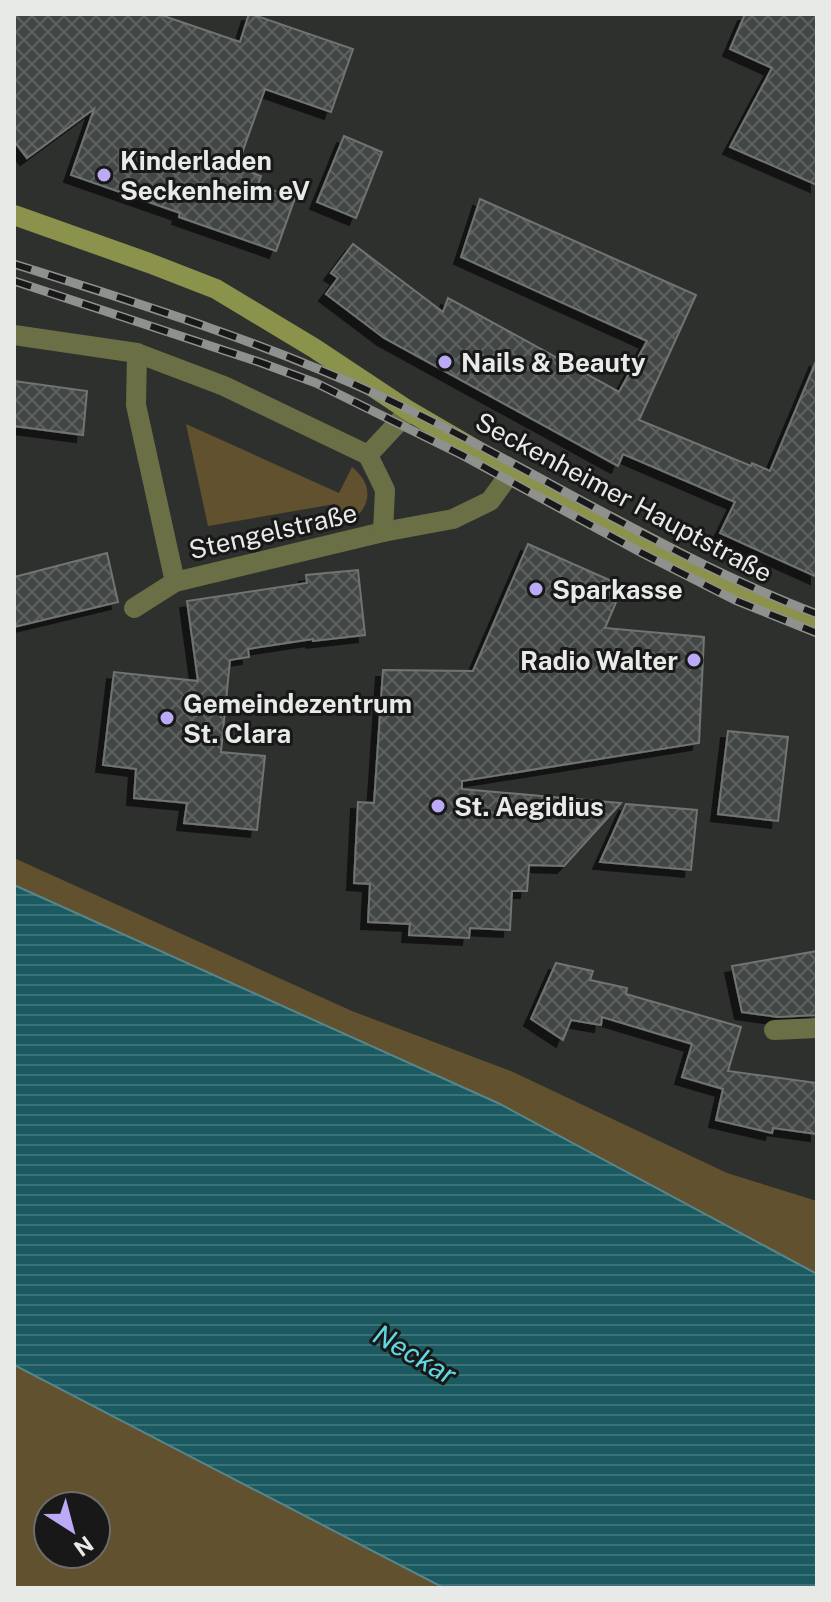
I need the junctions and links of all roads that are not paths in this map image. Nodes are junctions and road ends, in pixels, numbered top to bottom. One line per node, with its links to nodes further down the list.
1 (14, 215): 4 (main road, Seckenheimer Hauptstraße)
2 (14, 335): 3 (street)
3 (137, 353): 5 (street); 8 (street, Stengelstraße)
4 (409, 411): 5 (street); 6 (main road, Seckenheimer Hauptstraße)
5 (368, 455): 7 (street, Stengelstraße)
6 (512, 471): 7 (street, Stengelstraße); 10 (main road, Seckenheimer Hauptstraße)
7 (383, 532): 8 (street, Stengelstraße)
8 (175, 582): 9 (street, Stengelstraße)
9 (134, 608)
10 (817, 622)
11 (817, 1028): 12 (street)
12 (774, 1030)

